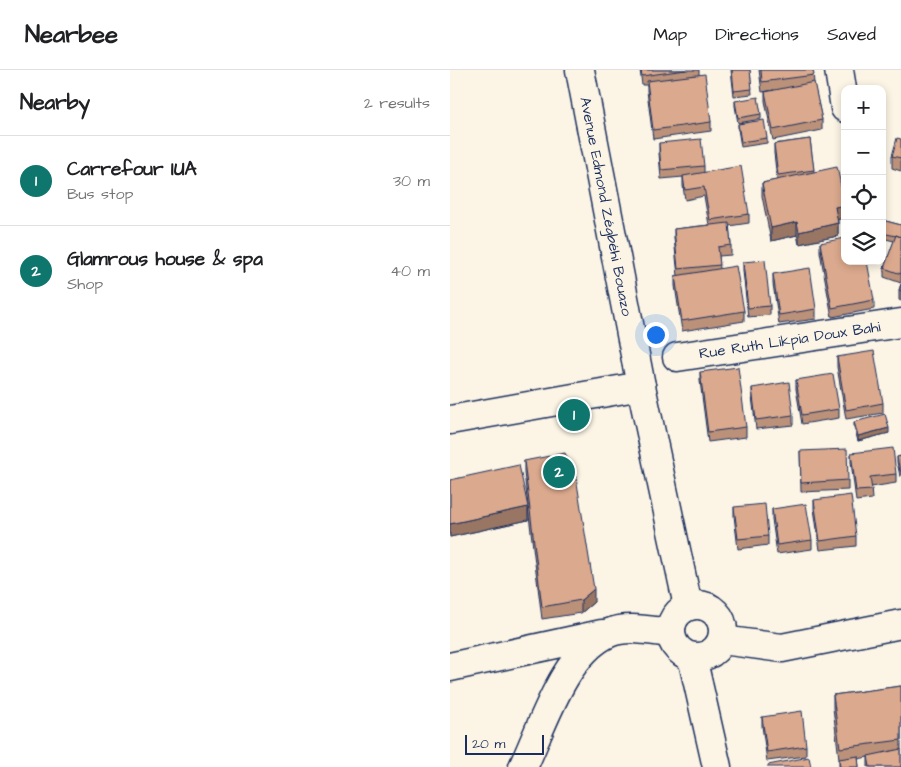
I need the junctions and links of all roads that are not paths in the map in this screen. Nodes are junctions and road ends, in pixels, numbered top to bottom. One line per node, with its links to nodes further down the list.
1 (580, 70): 6 (street, Avenue Edmond Zégbéhi Bouazo)
2 (839, 70): 3 (street)
3 (841, 85)
4 (901, 323): 5 (street, Rue Ruth Likpia Doux Bahi)
5 (677, 357)
6 (641, 386): 7 (street); 8 (street, Avenue Edmond Zégbéhi Bouazo)
7 (450, 420)
8 (688, 606): 11 (street); 12 (street)
9 (901, 624): 12 (street)
10 (610, 633): 11 (street); 14 (street); 15 (street)
11 (670, 633): 13 (street)
12 (722, 640): 13 (street)
13 (692, 657): 16 (street)
14 (450, 667)
15 (523, 767)
16 (716, 767)

